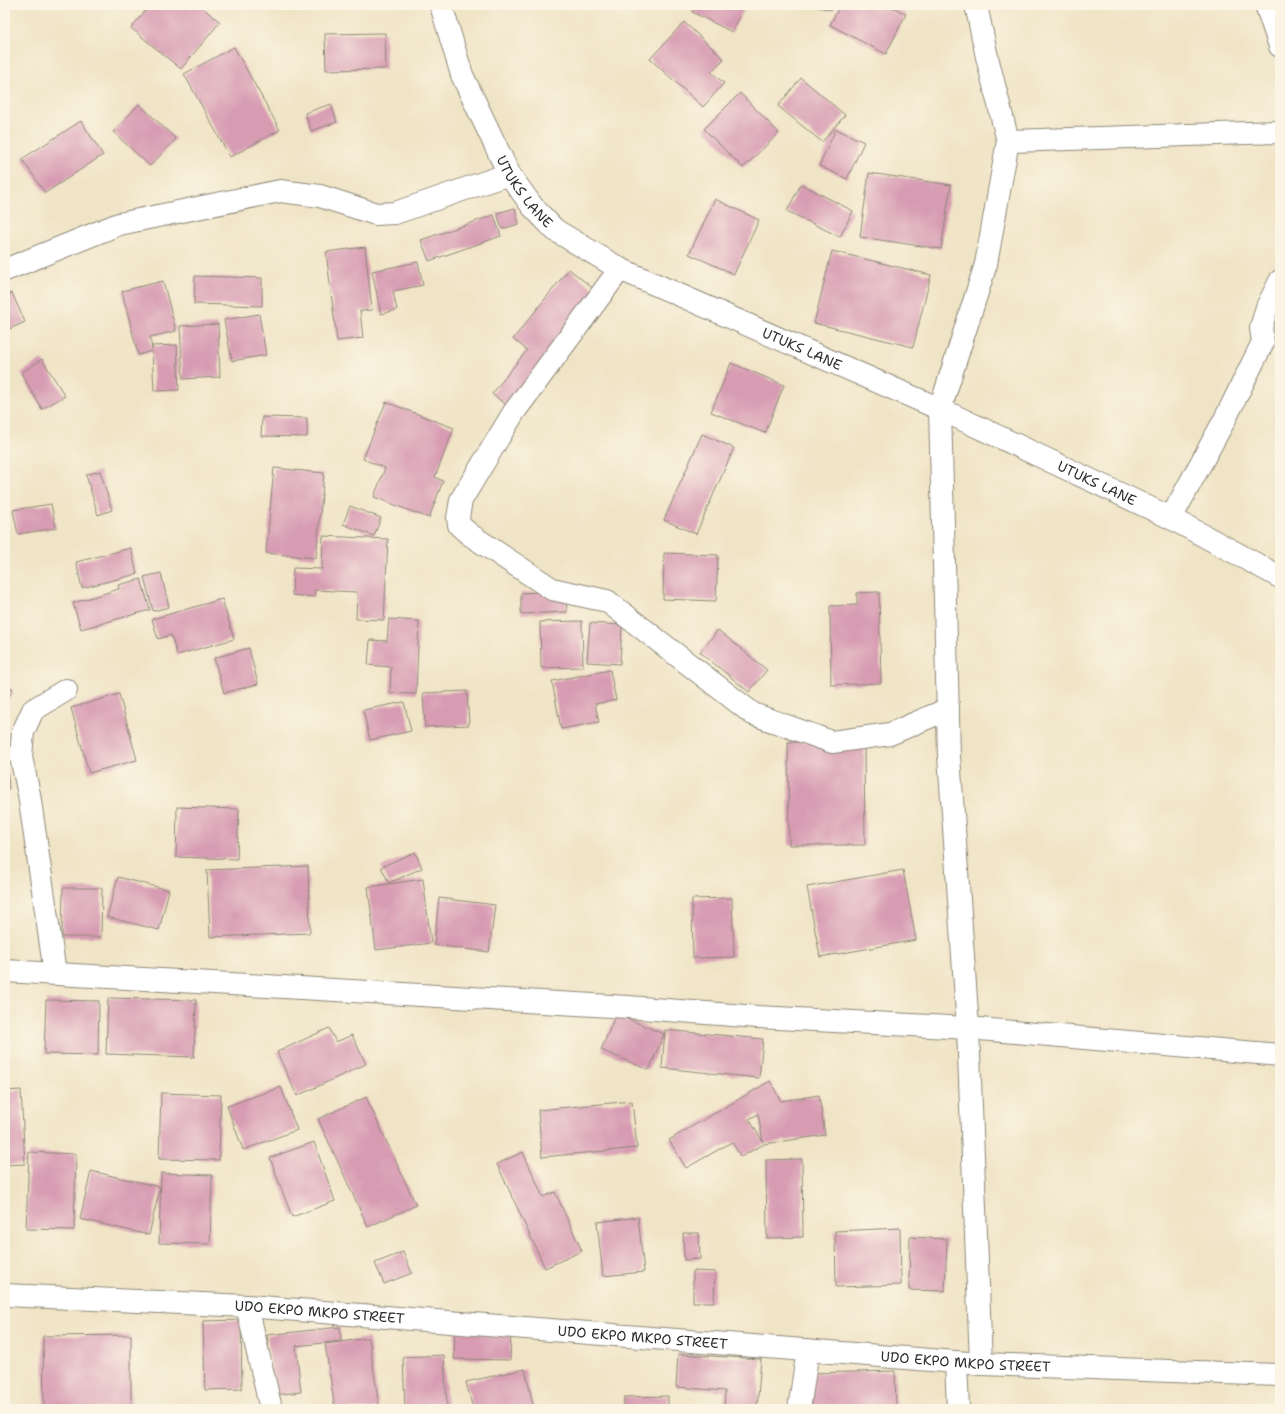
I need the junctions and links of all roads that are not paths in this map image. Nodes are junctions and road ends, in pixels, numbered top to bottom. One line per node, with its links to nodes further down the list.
1 (440, 5): 7 (street, UTUKS LANE)
2 (976, 5): 6 (street)
3 (1266, 5): 4 (street)
4 (1280, 46)
5 (1280, 132): 6 (street)
6 (1008, 141): 11 (street)
7 (509, 174): 8 (street); 9 (street, UTUKS LANE)
8 (5, 270)
9 (620, 270): 11 (street, UTUKS LANE); 15 (street)
10 (1280, 281): 12 (street)
11 (940, 409): 12 (street, UTUKS LANE); 15 (street)
12 (1171, 518): 13 (street, UTUKS LANE)
13 (1280, 577)
14 (66, 690): 17 (street)
15 (948, 709): 18 (street)
16 (5, 971): 17 (street)
17 (55, 973): 18 (street)
18 (968, 1028): 19 (street); 24 (street)
19 (1280, 1055)
20 (5, 1295): 21 (street, UDO EKPO MKPO STREET)
21 (247, 1306): 22 (street, UDO EKPO MKPO STREET); 26 (street)
22 (808, 1350): 23 (street, UDO EKPO MKPO STREET); 27 (street)
23 (956, 1362): 24 (street, UDO EKPO MKPO STREET); 28 (street)
24 (981, 1364): 25 (street, UDO EKPO MKPO STREET)
25 (1280, 1375)
26 (271, 1409)
27 (799, 1409)
28 (958, 1409)

